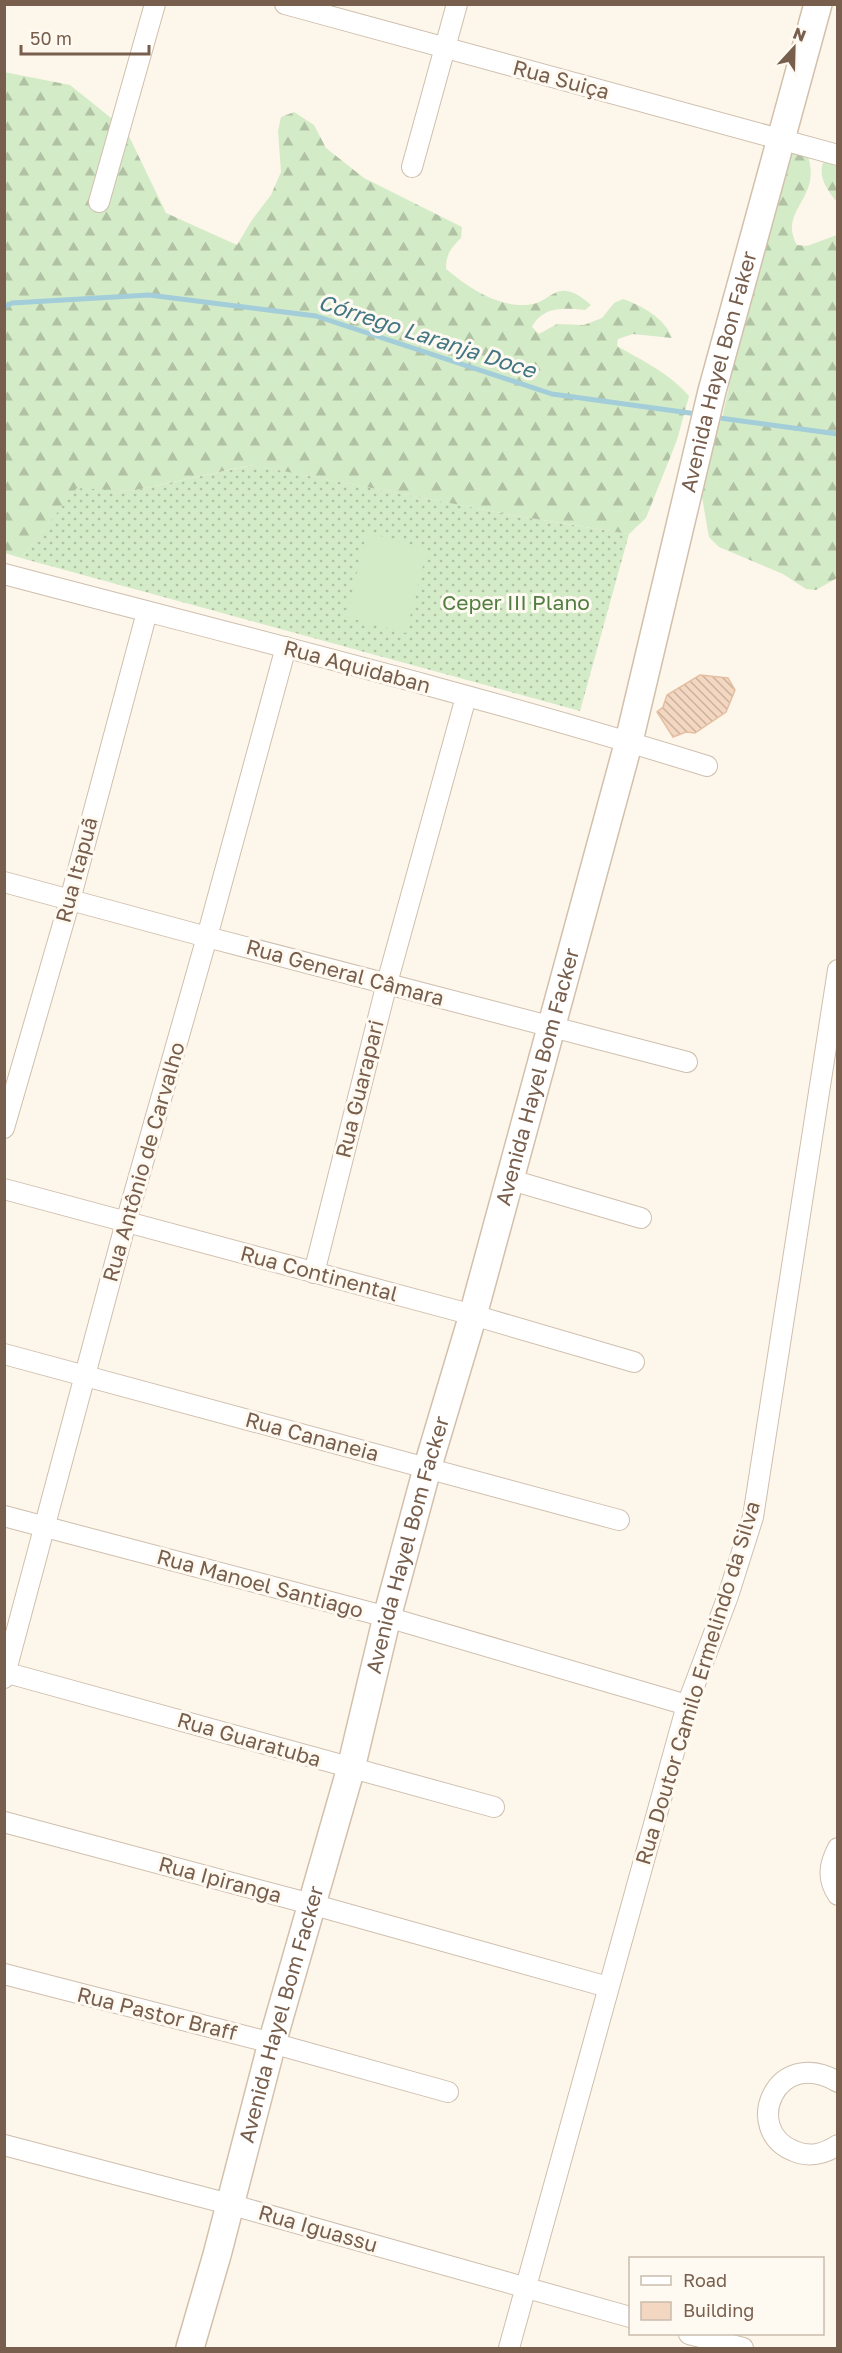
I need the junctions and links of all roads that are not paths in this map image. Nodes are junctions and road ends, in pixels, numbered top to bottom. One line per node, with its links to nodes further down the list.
1 (155, 4): 9 (street)
2 (285, 4): 5 (street, Rua Suiça)
3 (457, 4): 5 (street)
4 (818, 4): 6 (street, Avenida Hayel Bon Faker)
5 (444, 49): 6 (street, Rua Suiça); 8 (street)
6 (782, 139): 7 (street, Rua Suiça); 14 (street, Avenida Hayel Bon Faker)
7 (837, 154)
8 (412, 167)
9 (99, 202)
10 (4, 574): 11 (street, Rua Aquidaban)
11 (147, 612): 12 (street, Rua Aquidaban); 17 (street, Rua Itapuã)
12 (286, 647): 13 (street, Rua Aquidaban); 18 (street, Rua Antônio de Carvalho)
13 (466, 697): 14 (street, Rua Aquidaban); 20 (street, Rua Guarapari)
14 (629, 741): 15 (street, Rua Aquidaban); 21 (street, Avenida Hayel Bom Facker)
15 (707, 766)
16 (4, 882): 17 (street, Rua General Câmara)
17 (70, 900): 18 (street, Rua General Câmara); 23 (street, Rua Itapuã)
18 (207, 937): 20 (street, Rua General Câmara); 27 (street, Rua Antônio de Carvalho)
19 (837, 970): 39 (street, Rua Doutor Camilo Ermelindo da Silva)
20 (387, 983): 21 (street, Rua General Câmara); 28 (street, Rua Guarapari)
21 (550, 1027): 22 (street, Rua General Câmara); 24 (street, Avenida Hayel Bom Facker)
22 (687, 1062)
23 (4, 1128)
24 (508, 1179): 26 (street); 29 (street, Avenida Hayel Bom Facker)
25 (4, 1189): 27 (street, Rua Continental)
26 (641, 1218)
27 (126, 1222): 28 (street, Rua Continental); 32 (street, Rua Antônio de Carvalho)
28 (314, 1273): 29 (street, Rua Continental)
29 (473, 1315): 31 (street, Rua Continental); 33 (street, Avenida Hayel Bom Facker)
30 (4, 1354): 32 (street, Rua Cananeia)
31 (634, 1362)
32 (86, 1376): 33 (street, Rua Cananeia); 36 (street, Rua Antônio de Carvalho)
33 (428, 1468): 35 (street, Rua Cananeia); 37 (street, Avenida Hayel Bom Facker)
34 (4, 1516): 36 (street, Rua Manoel Santiago)
35 (619, 1520)
36 (46, 1527): 37 (street, Rua Manoel Santiago); 38 (street, Rua Antônio de Carvalho)
37 (387, 1617): 39 (street, Rua Manoel Santiago); 40 (street, Avenida Hayel Bom Facker)
38 (5, 1674): 40 (street, Rua Guaratuba)
39 (687, 1705): 47 (street, Rua Doutor Camilo Ermelindo da Silva)
40 (351, 1768): 41 (street, Rua Guaratuba); 45 (street, Avenida Hayel Bom Facker)
41 (494, 1807)
42 (4, 1822): 45 (street, Rua Ipiranga)
43 (837, 1848): 44 (street)
44 (837, 1895)
45 (311, 1904): 47 (street, Rua Ipiranga); 48 (street, Avenida Hayel Bom Facker)
46 (4, 1974): 48 (street, Rua Pastor Braff)
47 (608, 1987): 54 (street, Rua Doutor Camilo Ermelindo da Silva)
48 (272, 2043): 50 (street, Rua Pastor Braff); 53 (street, Avenida Hayel Bom Facker)
49 (837, 2082): 52 (street)
50 (448, 2092)
51 (4, 2145): 53 (street, Rua Iguassu)
52 (837, 2145)
53 (229, 2204): 54 (street, Rua Iguassu); 57 (street, Avenida Hayel Bom Facker)
54 (526, 2288): 55 (street, Rua Iguassu); 58 (street, Rua Doutor Camilo Ermelindo da Silva)
55 (629, 2317)
56 (693, 2335): 59 (street)
57 (190, 2349)
58 (509, 2349)
59 (743, 2349)

